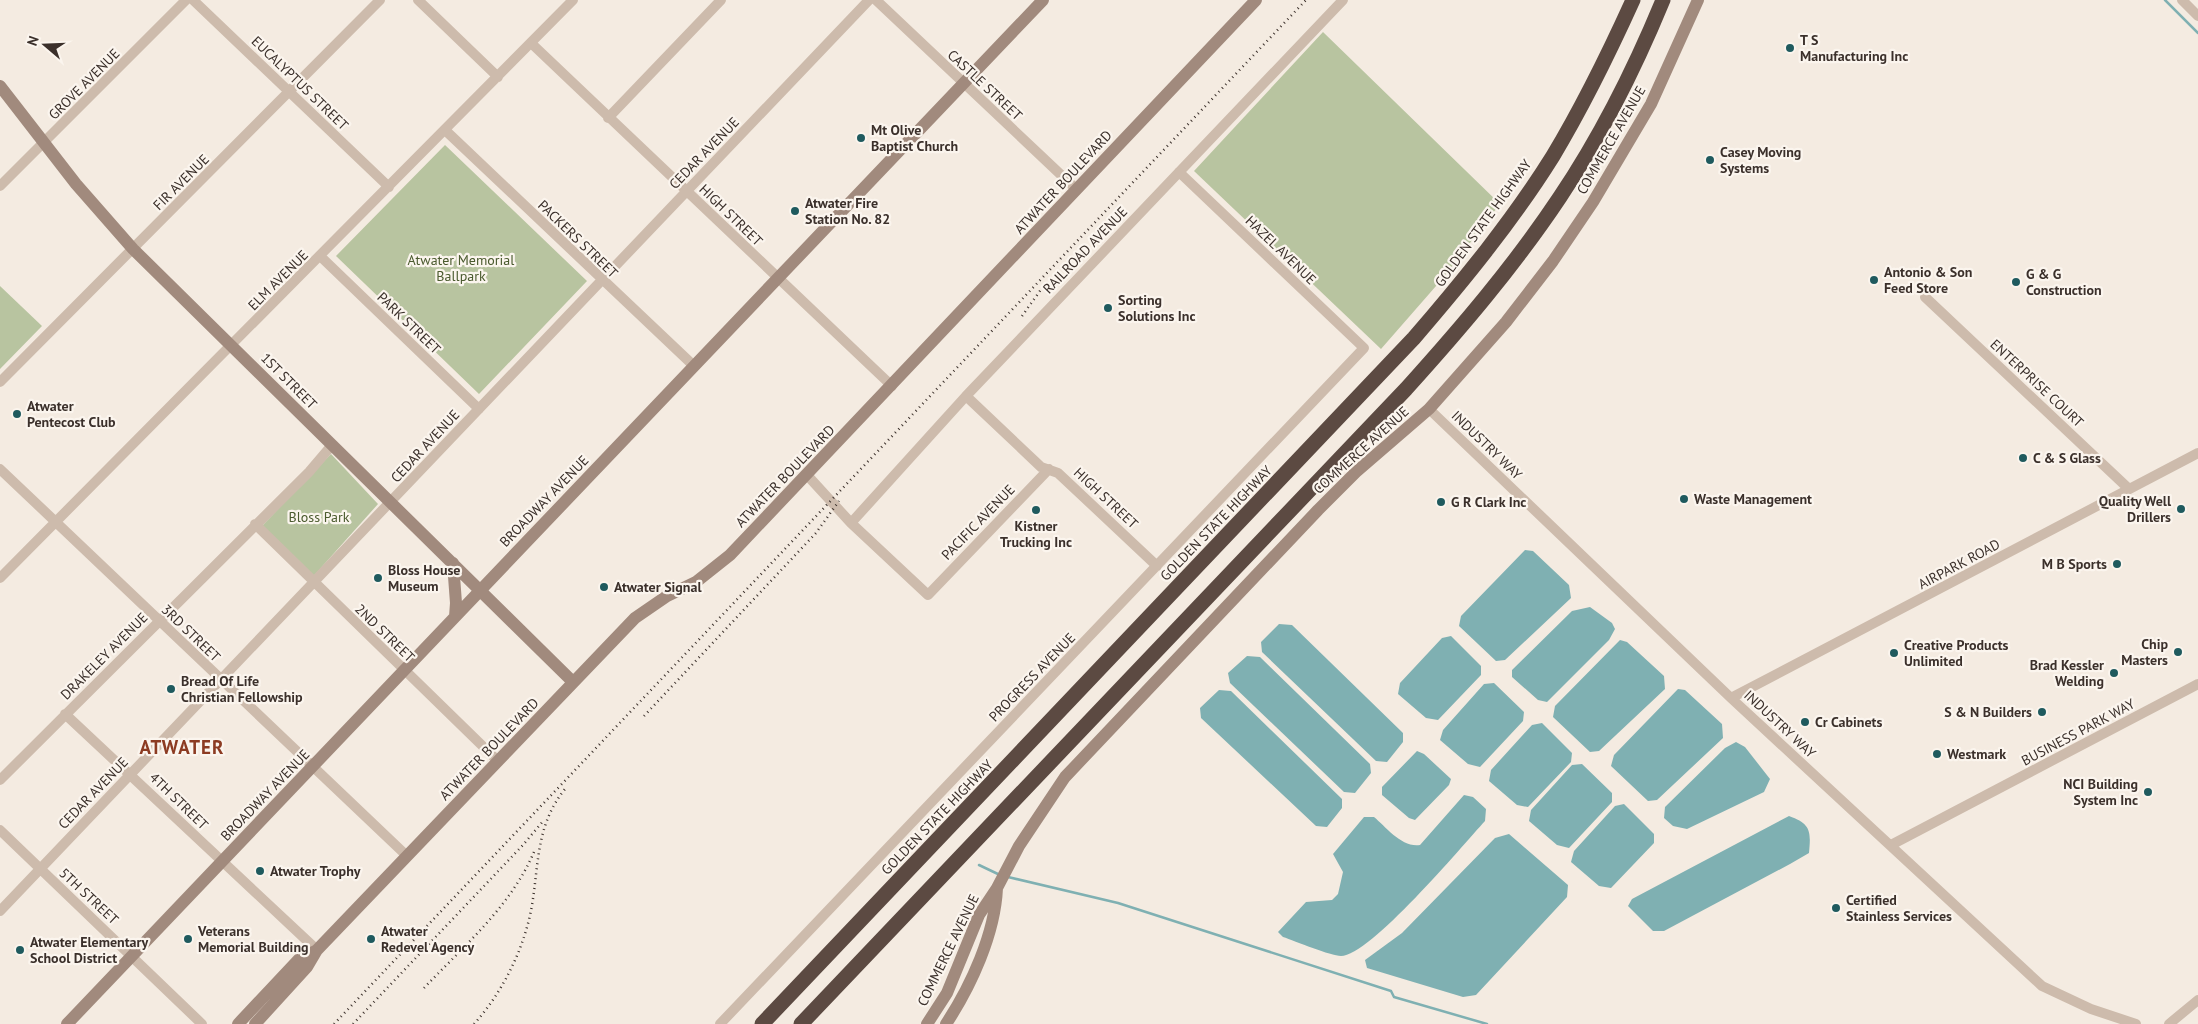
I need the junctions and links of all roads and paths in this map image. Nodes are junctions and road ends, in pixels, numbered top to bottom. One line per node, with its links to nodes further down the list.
1 (186, 0): 24 (street, GROVE AVENUE)
2 (193, 0): 21 (street, EUCALYPTUS STREET)
3 (380, 0): 21 (street, FIR AVENUE)
4 (418, 0): 18 (street)
5 (573, 0): 17 (street, ELM AVENUE)
6 (721, 0): 22 (street)
7 (869, 0): 29 (street, CEDAR AVENUE)
8 (876, 0): 19 (street, CASTLE STREET)
9 (1043, 0): 19 (street, BROADWAY AVENUE)
10 (1256, 0): 28 (street, ATWATER BOULEVARD)
11 (1343, 0): 25 (street, RAILROAD AVENUE)
12 (1633, 0): 85 (highway, GOLDEN STATE HIGHWAY)
13 (1663, 0): 86 (highway)
14 (1698, 0): 42 (street, COMMERCE AVENUE)
15 (2182, 0): 16 (street)
16 (2198, 16)
17 (531, 43): 18 (street, ELM AVENUE); 22 (street, HIGH STREET)
18 (498, 77): 23 (street, ELM AVENUE)
19 (964, 83): 28 (street, CASTLE STREET); 32 (street, BROADWAY AVENUE)
20 (0, 86): 24 (street, 1ST STREET)
21 (290, 92): 27 (street, EUCALYPTUS STREET); 30 (street, FIR AVENUE)
22 (608, 118): 29 (street, HIGH STREET)
23 (445, 130): 27 (street, ELM AVENUE); 33 (street, PACKERS STREET)
24 (43, 143): 26 (street, GROVE AVENUE); 30 (street, 1ST STREET)
25 (1179, 172): 36 (street, HAZEL AVENUE); 40 (street, RAILROAD AVENUE)
26 (0, 186)
27 (389, 187): 31 (street, ELM AVENUE)
28 (1076, 189): 39 (street, ATWATER BOULEVARD)
29 (687, 192): 32 (street, HIGH STREET); 33 (street, CEDAR AVENUE)
30 (133, 249): 35 (street, 1ST STREET); 38 (street, FIR AVENUE)
31 (320, 256): 35 (street, ELM AVENUE); 41 (street, PARK STREET)
32 (777, 279): 37 (street, BROADWAY AVENUE); 39 (street, HIGH STREET)
33 (602, 280): 37 (street, PACKERS STREET); 41 (street, CEDAR AVENUE)
34 (1925, 297): 48 (street, ENTERPRISE COURT)
35 (232, 346): 43 (street, 1ST STREET); 50 (street, ELM AVENUE)
36 (1364, 348): 54 (street, PROGRESS AVENUE)
37 (694, 366): 57 (street, BROADWAY AVENUE)
38 (0, 382)
39 (892, 386): 47 (street, ATWATER BOULEVARD)
40 (966, 396): 46 (street, HIGH STREET); 51 (street, RAILROAD AVENUE)
41 (479, 409): 49 (street, CEDAR AVENUE)
42 (1429, 409): 64 (street, INDUSTRY WAY); 75 (street, COMMERCE AVENUE)
43 (332, 444): 49 (street, 1ST STREET); 52 (street, DRAKELEY AVENUE)
44 (2198, 453): 48 (street, AIRPARK ROAD)
45 (0, 469): 50 (street, 3RD STREET)
46 (1048, 469): 51 (street, PACIFIC AVENUE); 54 (street, HIGH STREET)
47 (807, 475): 51 (street); 62 (street, ATWATER BOULEVARD)
48 (2130, 489): 64 (street, AIRPARK ROAD)
49 (391, 502): 53 (street, 1ST STREET); 56 (street, CEDAR AVENUE)
50 (55, 522): 55 (street, ELM AVENUE); 59 (street, 3RD STREET)
51 (850, 523)
52 (255, 524): 56 (street, 2ND STREET); 59 (street, DRAKELEY AVENUE)
53 (453, 563): 57 (street, 1ST STREET); 58 (street)
54 (1157, 566): 84 (street, PROGRESS AVENUE)
55 (0, 578)
56 (314, 583): 60 (street, 2ND STREET); 61 (street, CEDAR AVENUE)
57 (480, 590): 58 (street, BROADWAY AVENUE); 62 (street, 1ST STREET)
58 (455, 617): 60 (street, BROADWAY AVENUE)
59 (158, 621): 61 (street, 3RD STREET); 65 (street, DRAKELEY AVENUE)
60 (404, 671): 66 (street, 2ND STREET); 67 (street, BROADWAY AVENUE)
61 (220, 680): 67 (street, 3RD STREET); 68 (street, CEDAR AVENUE)
62 (573, 682): 66 (street, ATWATER BOULEVARD)
63 (2198, 684): 71 (street, BUSINESS PARK WAY)
64 (1732, 698): 71 (street, INDUSTRY WAY)
65 (65, 714): 68 (street, 4TH STREET); 69 (street, DRAKELEY AVENUE)
66 (498, 761): 72 (street, ATWATER BOULEVARD)
67 (312, 767): 72 (street, 3RD STREET); 73 (street, BROADWAY AVENUE)
68 (130, 775): 73 (street, 4TH STREET); 74 (street, CEDAR AVENUE)
69 (0, 780)
70 (0, 830): 74 (street, 5TH STREET)
71 (1891, 845): 89 (street, INDUSTRY WAY)
72 (407, 856): 77 (street, ATWATER BOULEVARD)
73 (222, 862): 77 (street, 4TH STREET); 78 (street, BROADWAY AVENUE)
74 (40, 868): 76 (street, CEDAR AVENUE); 78 (street, 5TH STREET)
75 (997, 888): 87 (street, COMMERCE AVENUE); 88 (street, COMMERCE AVENUE)
76 (0, 911)
77 (317, 950): 82 (street, ATWATER BOULEVARD); 83 (street, ATWATER BOULEVARD)
78 (133, 956): 80 (street, BROADWAY AVENUE); 81 (street, 5TH STREET)
79 (2198, 1000): 90 (street)
80 (67, 1024)
81 (202, 1024)
82 (238, 1024)
83 (256, 1024)
84 (720, 1024)
85 (762, 1024)
86 (801, 1024)
87 (926, 1024)
88 (946, 1024)
89 (2136, 1024)
90 (2169, 1024)

